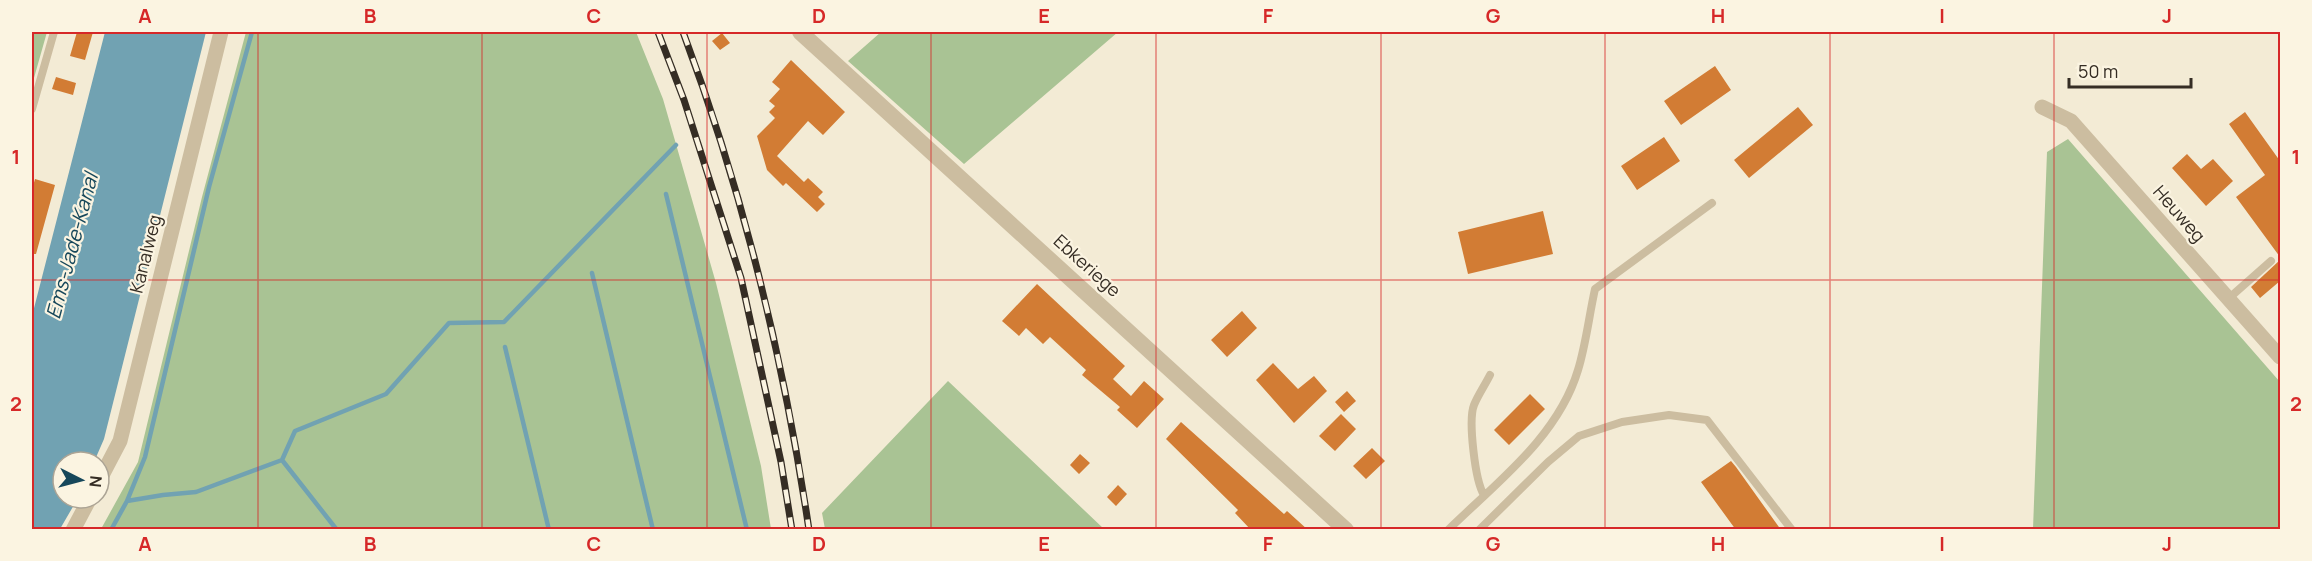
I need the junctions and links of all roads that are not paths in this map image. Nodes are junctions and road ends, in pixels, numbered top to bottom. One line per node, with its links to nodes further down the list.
1 (54, 32): 5 (lane)
2 (221, 32): 11 (street, Kanalweg)
3 (800, 32): 15 (street, Ebkeriege)
4 (2042, 107): 8 (street, Heuweg)
5 (32, 109)
6 (1712, 203): 12 (lane)
7 (2271, 261): 8 (lane)
8 (2229, 299): 9 (street, Heuweg)
9 (2280, 357)
10 (1490, 375): 12 (lane)
11 (111, 458)
12 (1484, 495): 16 (lane)
13 (84, 510): 14 (street)
14 (73, 530)
15 (1346, 530)
16 (1448, 530)
17 (1479, 530): 18 (lane)
18 (1792, 530)

